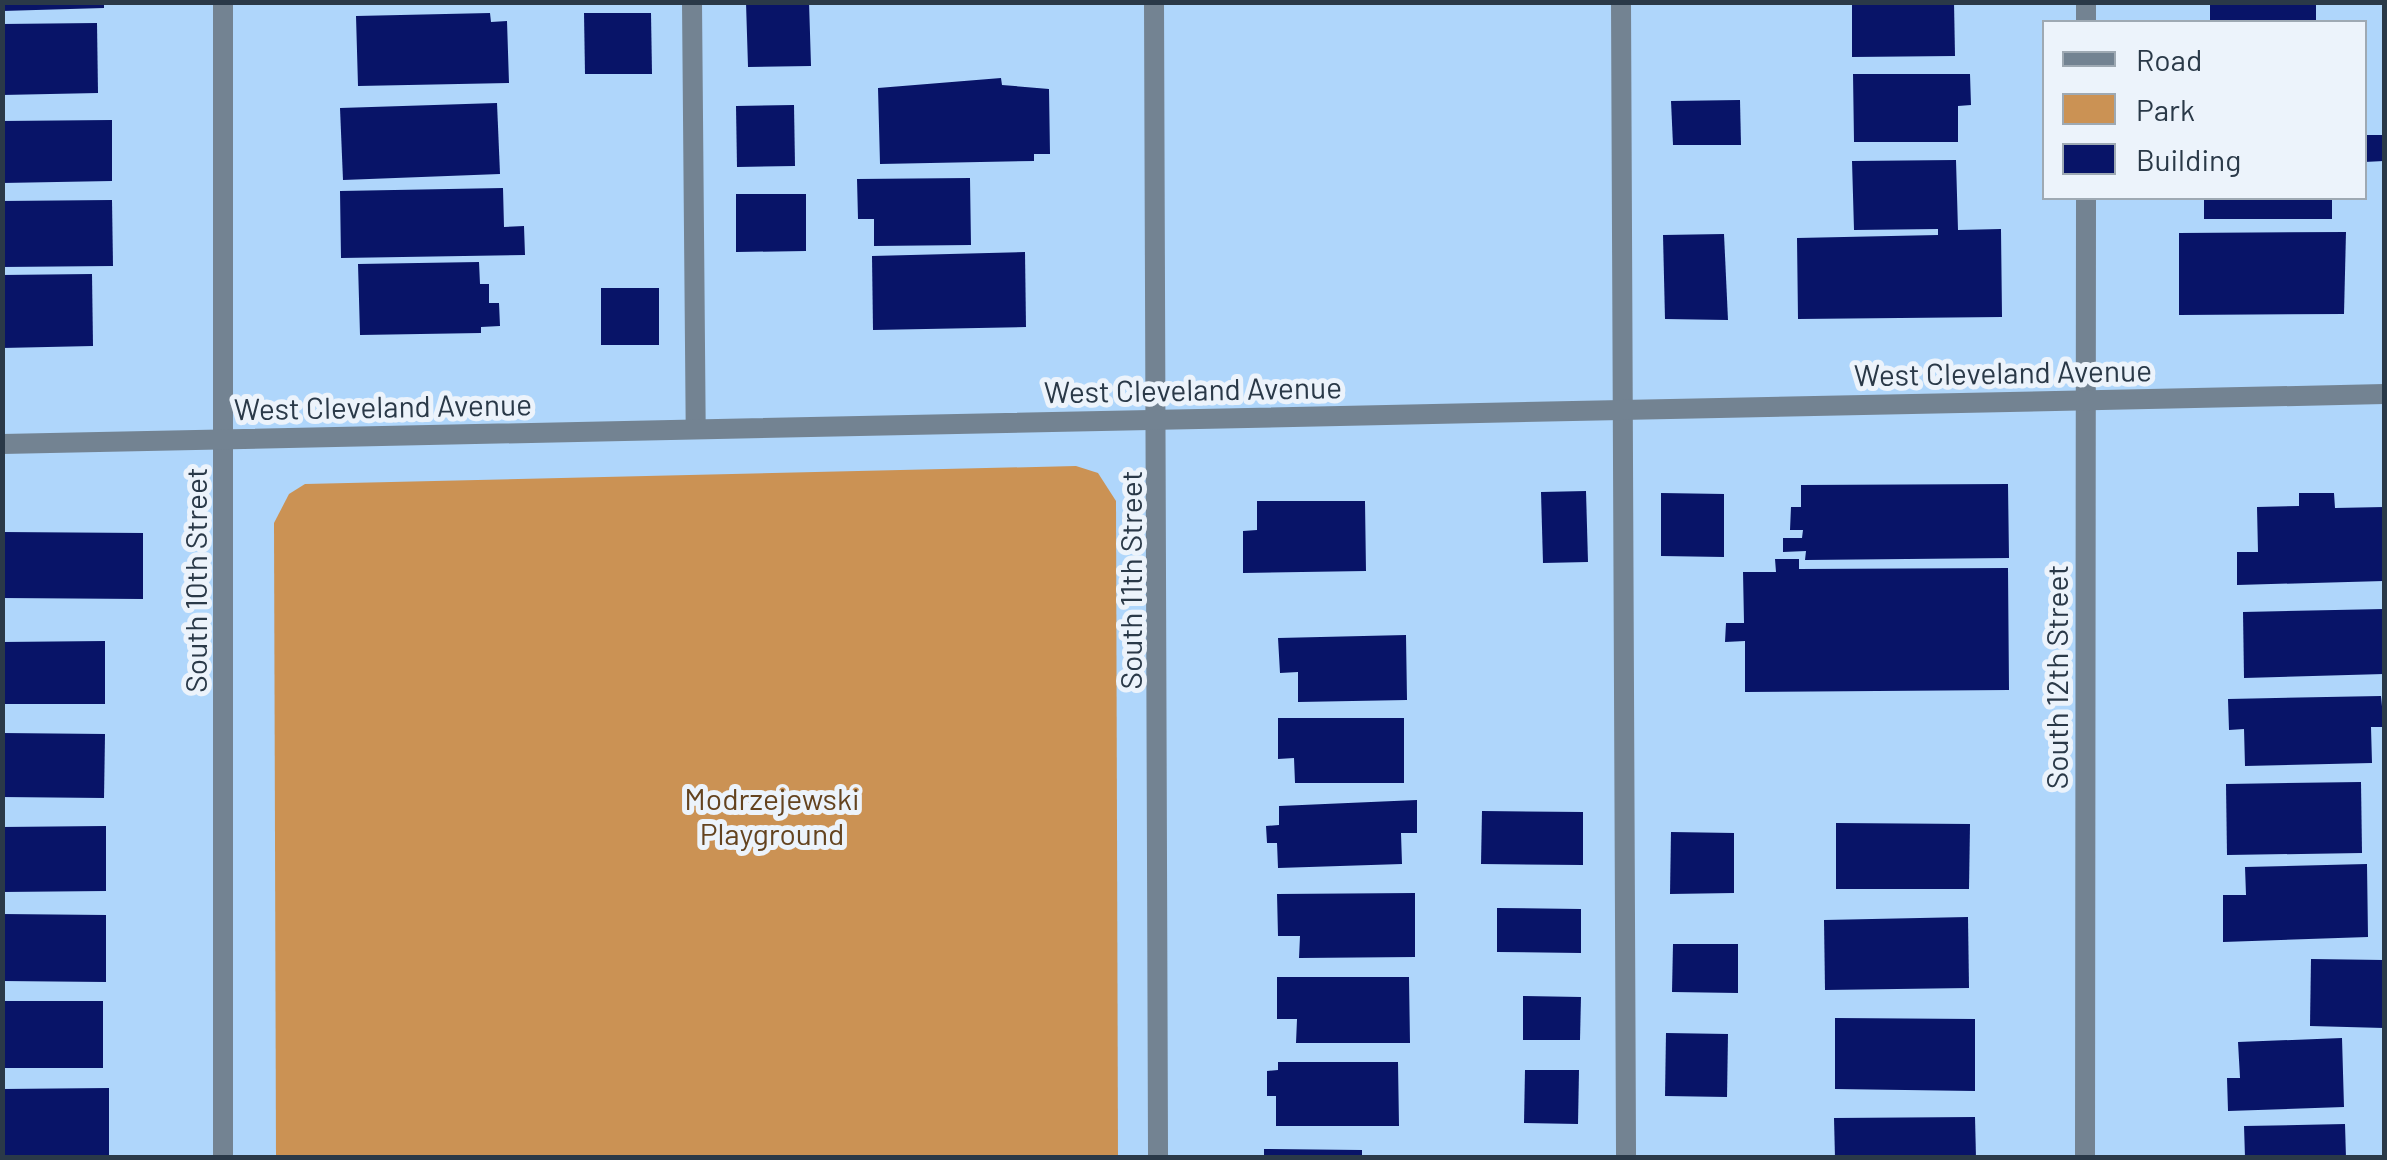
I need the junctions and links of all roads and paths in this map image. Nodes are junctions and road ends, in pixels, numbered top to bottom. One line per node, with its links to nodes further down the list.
1 (223, 2): 11 (street, South 10th Street)
2 (692, 2): 10 (street)
3 (1154, 2): 9 (street, South 11th Street)
4 (1620, 2): 8 (street)
5 (2086, 200): 7 (street, South 12th Street)
6 (2384, 394): 7 (street, West Cleveland Avenue)
7 (2086, 400): 8 (street, West Cleveland Avenue); 16 (street, South 12th Street)
8 (1622, 410): 9 (street, West Cleveland Avenue); 15 (street)
9 (1160, 420): 10 (street, West Cleveland Avenue); 14 (street, South 11th Street)
10 (696, 429): 11 (street, West Cleveland Avenue)
11 (225, 439): 12 (street, West Cleveland Avenue); 13 (street, South 10th Street)
12 (2, 444)
13 (224, 1158)
14 (1158, 1158)
15 (1626, 1158)
16 (2085, 1158)

